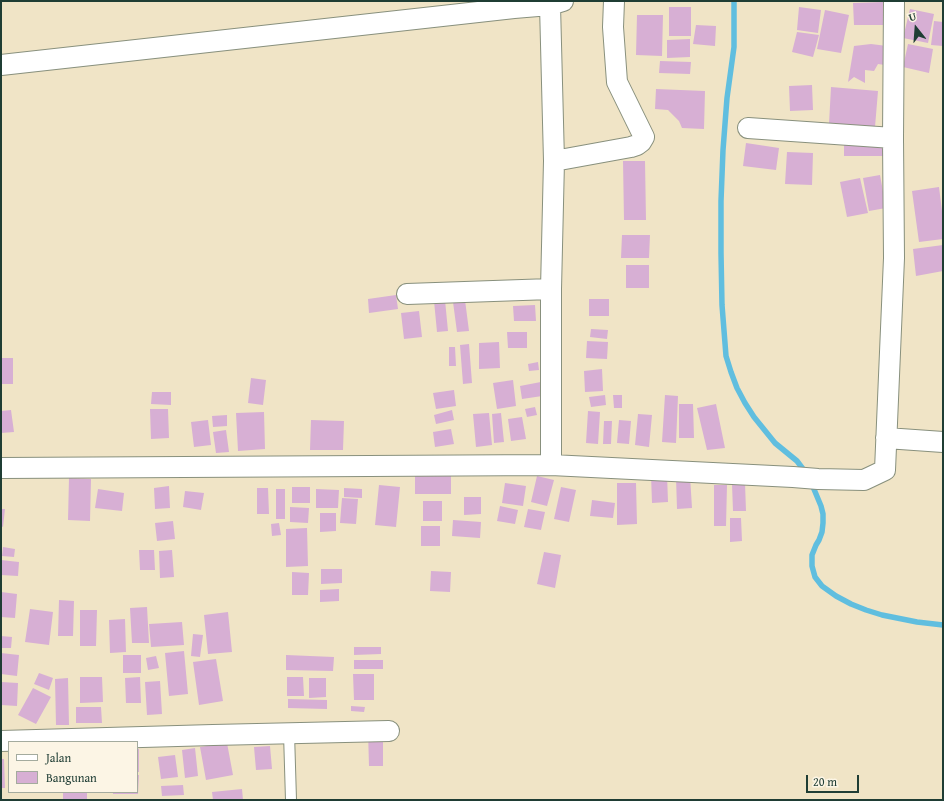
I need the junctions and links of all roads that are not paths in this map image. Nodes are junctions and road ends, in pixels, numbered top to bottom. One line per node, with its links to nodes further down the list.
1 (614, 1): 7 (street)
2 (894, 1): 6 (street)
3 (556, 3): 4 (street); 7 (street)
4 (1, 65)
5 (748, 128): 6 (street)
6 (893, 138): 10 (street)
7 (554, 161): 8 (street)
8 (551, 289): 9 (street); 12 (street)
9 (407, 294)
10 (886, 438): 11 (street); 12 (street)
11 (943, 442)
12 (551, 465): 13 (street)
13 (1, 468)
14 (389, 731): 15 (street)
15 (289, 733): 16 (street); 17 (lane)
16 (1, 741)
17 (291, 800)

